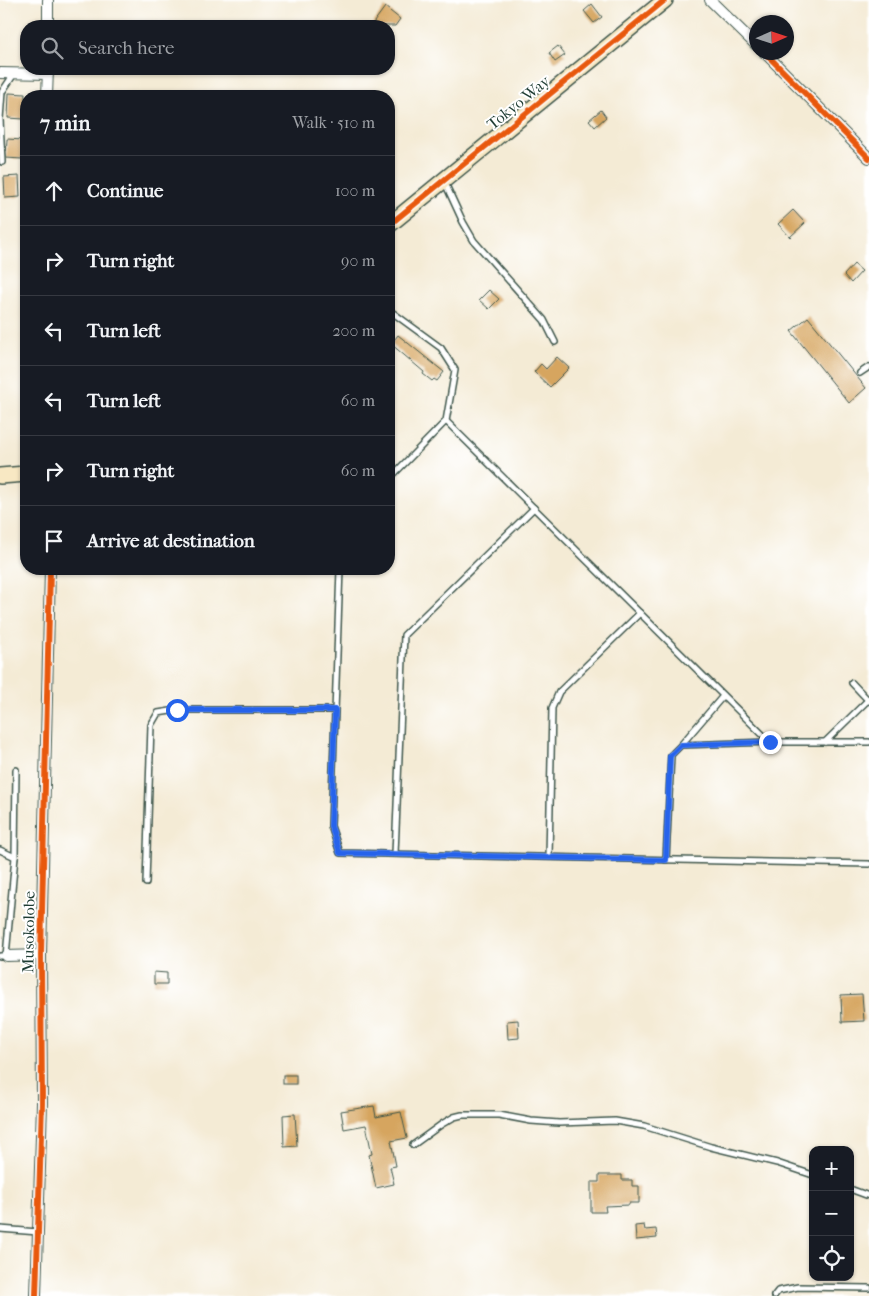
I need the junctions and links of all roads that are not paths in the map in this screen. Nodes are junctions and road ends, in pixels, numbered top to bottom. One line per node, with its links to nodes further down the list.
1 (48, 0): 4 (street)
2 (665, 0): 14 (street, Tokyo Way)
3 (710, 0): 5 (street)
4 (48, 20)
5 (749, 38)
6 (772, 60): 12 (street)
7 (0, 73): 8 (street)
8 (14, 73): 9 (street); 13 (lane)
9 (20, 73)
10 (48, 75): 11 (street)
11 (47, 90)
12 (869, 158)
13 (2, 162)
14 (443, 181): 15 (street, Tokyo Way); 17 (lane)
15 (395, 220)
16 (395, 314): 20 (lane)
17 (555, 342)
18 (869, 367): 19 (lane)
19 (860, 373)
20 (446, 421): 21 (lane); 24 (lane)
21 (395, 473)
22 (20, 474): 23 (street)
23 (0, 476)
24 (534, 508): 27 (lane); 38 (lane)
25 (50, 575): 44 (street, Musokolobe)
26 (340, 575): 31 (lane)
27 (640, 613): 29 (lane); 40 (lane)
28 (852, 683): 30 (lane)
29 (724, 696): 32 (lane); 35 (lane)
30 (869, 701): 33 (lane)
31 (335, 710): 38 (lane); 43 (lane)
32 (770, 742): 33 (lane); 35 (lane)
33 (825, 742): 34 (lane)
34 (869, 742)
35 (681, 745): 41 (lane)
36 (16, 770): 39 (lane)
37 (0, 850): 39 (lane)
38 (395, 854): 40 (lane)
39 (15, 857): 45 (lane)
40 (549, 858): 41 (lane)
41 (666, 860): 42 (lane)
42 (869, 864)
43 (146, 883)
44 (41, 955): 45 (street); 51 (street, Musokolobe)
45 (3, 956)
46 (412, 1145): 47 (lane)
47 (809, 1175)
48 (854, 1190): 49 (lane)
49 (869, 1196)
50 (0, 1229): 51 (lane)
51 (38, 1232): 53 (street, Musokolobe)
52 (869, 1288): 54 (lane)
53 (36, 1296)
54 (774, 1296)

